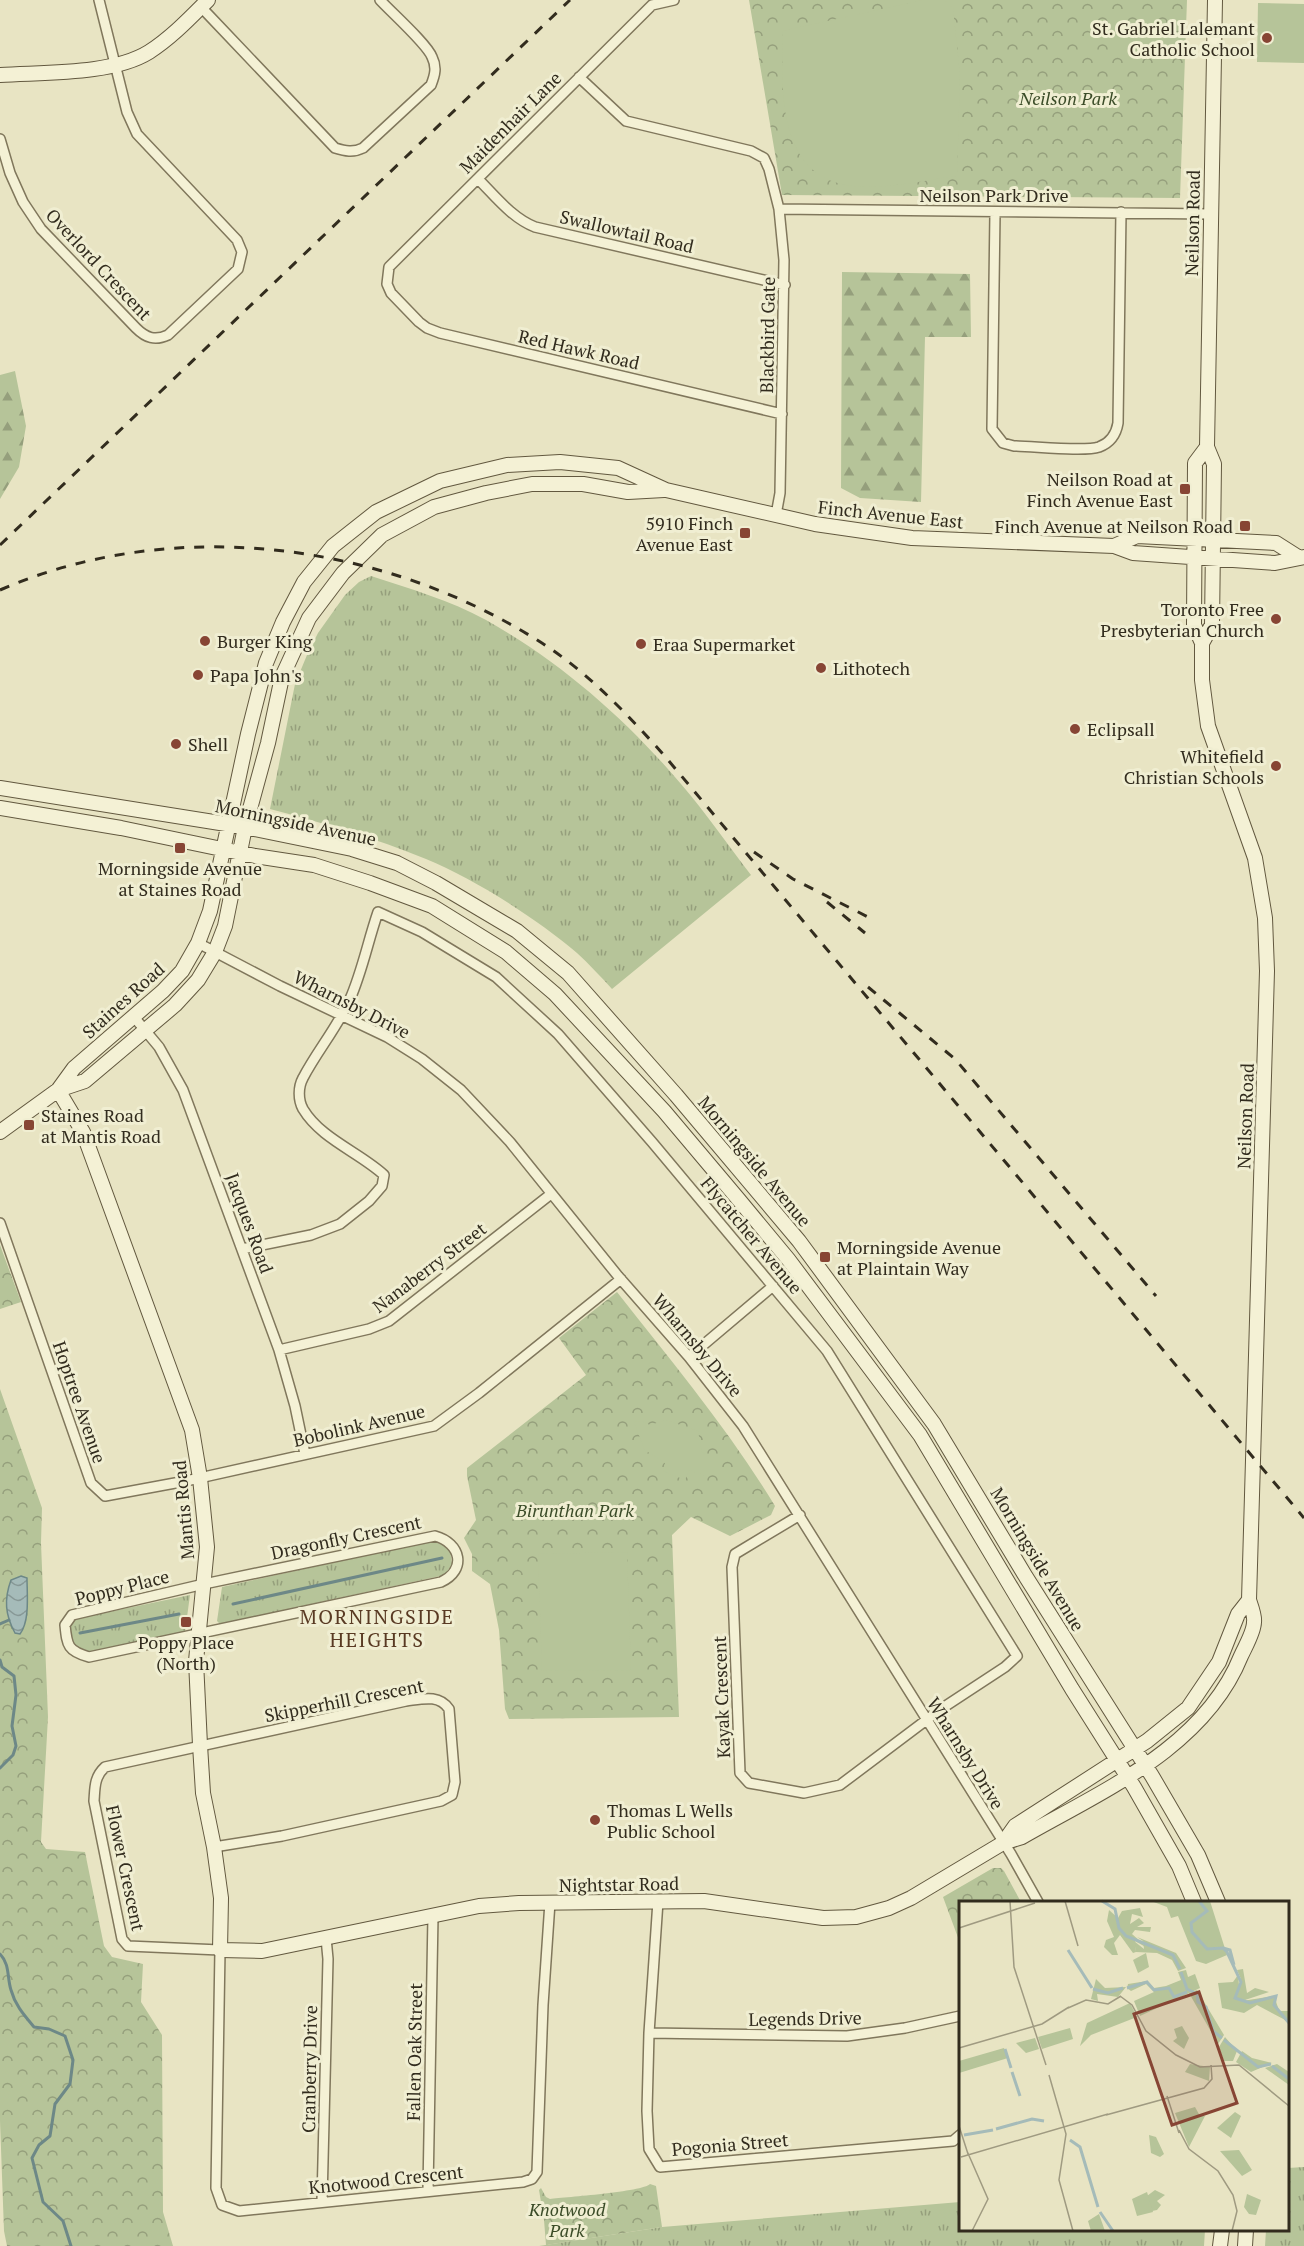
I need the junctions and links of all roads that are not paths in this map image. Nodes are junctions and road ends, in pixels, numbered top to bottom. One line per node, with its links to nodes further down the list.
1 (99, 0): 6 (street)
2 (380, 0): 5 (street)
3 (674, 0): 8 (street, Maidenhair Lane)
4 (1215, 0): 14 (main road, Neilson Road)
5 (204, 4): 6 (main road)
6 (117, 65): 7 (main road); 9 (street, Overlord Crescent)
7 (0, 75)
8 (579, 77): 10 (street, Maidenhair Lane); 11 (street, Blackbird Gate)
9 (0, 139)
10 (478, 179): 15 (street, Maidenhair Lane); 16 (street, Swallowtail Road)
11 (779, 209): 13 (street, Neilson Park Drive); 16 (street, Blackbird Gate)
12 (1121, 212): 13 (street, Neilson Park Drive); 13 (street); 14 (street, Neilson Park Drive)
13 (995, 213)
14 (1210, 214): 18 (main road, Neilson Road)
15 (387, 284): 17 (street, Red Hawk Road)
16 (785, 285): 17 (street, Blackbird Gate)
17 (782, 414): 20 (street, Blackbird Gate)
18 (1207, 447): 21 (main road, Neilson Road); 22 (main road, Neilson Road)
19 (666, 490): 20 (main road, Finch Avenue East); 30 (main road, Finch Avenue East); 31 (main road, Finch Avenue East)
20 (776, 515): 23 (main road, Finch Avenue East)
21 (1193, 539): 22 (main road, Finch Avenue East); 23 (main road, Finch Avenue East); 25 (main road, Neilson Road)
22 (1213, 540): 24 (main road, Finch Avenue East); 26 (main road, Neilson Road)
23 (1114, 546): 25 (main road, Finch Avenue East)
24 (1301, 557): 26 (main road, Finch Avenue East)
25 (1194, 558): 26 (main road, Finch Avenue East); 27 (main road, Neilson Road)
26 (1212, 559): 27 (main road, Neilson Road)
27 (1202, 643): 56 (main road, Neilson Road)
28 (0, 788): 30 (main road, Morningside Avenue)
29 (0, 808): 32 (main road, Morningside Avenue)
30 (229, 825): 31 (main road, Morningside Avenue); 32 (main road, Staines Road)
31 (245, 827): 33 (main road, Finch Avenue East); 34 (main road, Morningside Avenue)
32 (224, 850): 33 (main road, Morningside Avenue); 35 (main road, Staines Road)
33 (239, 853): 36 (main road, Staines Road); 37 (main road, Morningside Avenue)
34 (517, 931): 37 (main road); 53 (main road, Morningside Avenue)
35 (198, 943): 36 (street, Wharnsby Drive); 39 (main road, Staines Road)
36 (215, 952): 38 (street, Wharnsby Drive); 40 (main road, Staines Road)
37 (506, 952): 55 (main road, Morningside Avenue)
38 (342, 1016): 43 (street, Wharnsby Drive); 45 (street); 47 (street, Flycatcher Avenue)
39 (134, 1017): 40 (street, Jacques Road); 41 (main road, Staines Road)
40 (144, 1029): 41 (main road, Staines Road); 45 (street, Jacques Road)
41 (58, 1090): 42 (main road, Staines Road); 51 (main road, Mantis Road)
42 (0, 1132)
43 (551, 1194): 46 (street, Wharnsby Drive); 48 (street, Nanaberry Street)
44 (0, 1223): 51 (street, Hoptree Avenue)
45 (242, 1250): 48 (street, Jacques Road)
46 (621, 1279): 49 (street, Wharnsby Drive); 50 (street, Bobolink Avenue)
47 (773, 1286): 49 (street); 58 (street, Flycatcher Avenue)
48 (279, 1350): 50 (street, Jacques Road)
49 (689, 1357): 52 (street, Wharnsby Drive)
50 (305, 1454): 51 (street, Bobolink Avenue)
51 (200, 1478): 54 (main road, Mantis Road)
52 (800, 1515): 58 (street, Wharnsby Drive); 58 (street, Kayak Crescent)
53 (1026, 1577): 55 (main road); 60 (main road, Morningside Avenue)
54 (204, 1584): 57 (main road, Mantis Road); 57 (street, Poppy Place); 57 (street, Dragonfly Crescent)
55 (1011, 1586): 61 (main road, Morningside Avenue)
56 (1249, 1600): 60 (main road, Neilson Road); 62 (main road, Neilson Road)
57 (199, 1634): 59 (main road, Mantis Road)
58 (927, 1720): 64 (street, Wharnsby Drive)
59 (200, 1745): 65 (main road, Mantis Road); 65 (street, Skipperhill Crescent); 73 (street, Flower Crescent)
60 (1135, 1749): 61 (main road, Neilson Road); 62 (main road, Morningside Avenue)
61 (1117, 1761): 63 (main road, Morningside Avenue); 64 (main road, Nightstar Road)
62 (1145, 1764): 63 (main road, Neilson Road); 69 (main road, Morningside Avenue)
63 (1127, 1776): 64 (main road, Nightstar Road); 68 (main road, Morningside Avenue)
64 (1003, 1843): 66 (main road, Nightstar Road); 67 (street, Wharnsby Drive)
65 (214, 1847): 73 (main road, Mantis Road)
66 (658, 1901): 70 (main road, Nightstar Road); 75 (street, Pogonia Street)
67 (1037, 1901)
68 (1194, 1901)
69 (1218, 1901)
70 (550, 1902): 71 (main road, Nightstar Road); 77 (street, Knotwood Crescent)
71 (433, 1916): 72 (main road, Nightstar Road); 77 (street, Fallen Oak Street)
72 (326, 1938): 73 (main road, Nightstar Road); 78 (street, Cranberry Drive)
73 (220, 1950): 78 (street, Knotwood Crescent)
74 (959, 2019): 75 (street, Legends Drive)
75 (649, 2033): 76 (street, Pogonia Street)
76 (959, 2136)
77 (428, 2190): 78 (street, Knotwood Crescent)
78 (322, 2202)
79 (1222, 2231): 81 (main road)
80 (1246, 2231): 82 (main road)
81 (1220, 2246)
82 (1245, 2246)

